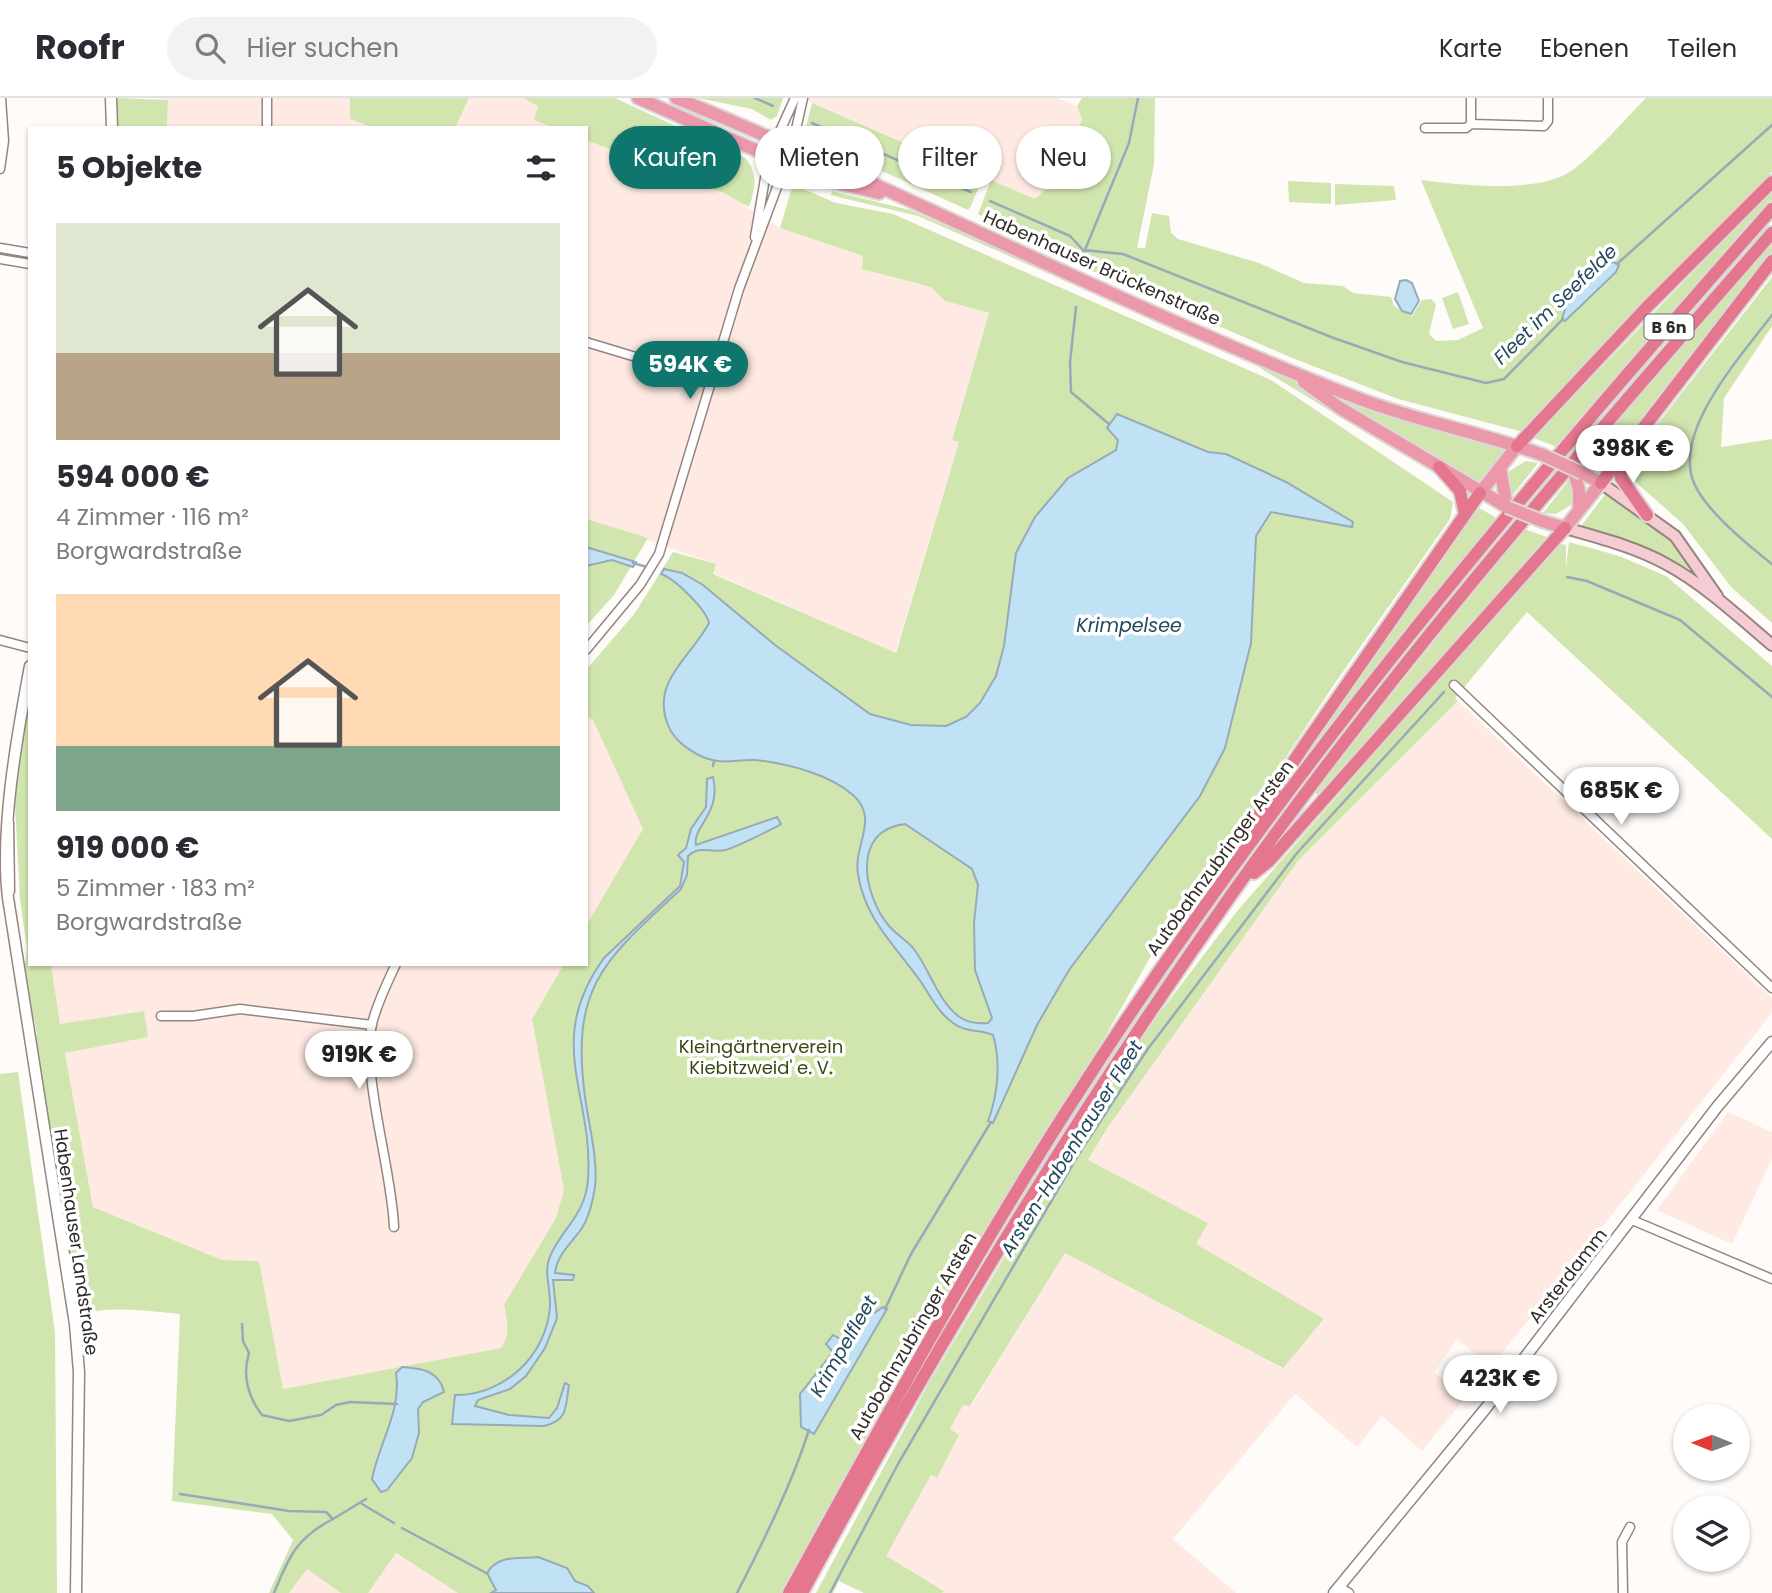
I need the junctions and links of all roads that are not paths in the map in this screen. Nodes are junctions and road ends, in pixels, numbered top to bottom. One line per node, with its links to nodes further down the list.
1 (1, 98): 18 (street)
2 (111, 98): 11 (street)
3 (267, 98): 12 (street)
4 (638, 98): 17 (main road, Habenhauser Brückenstraße)
5 (676, 98): 16 (main road, Habenhauser Brückenstraße)
6 (795, 98): 13 (street)
7 (803, 98): 14 (street)
8 (1471, 98): 10 (street)
9 (1548, 98): 10 (street)
10 (1471, 124): 15 (street)
11 (112, 126)
12 (267, 126)
13 (782, 126)
14 (797, 126)
15 (1425, 128)
16 (755, 131)
17 (755, 149)
18 (0, 169)
19 (1772, 181): 36 (highway)
20 (763, 189): 30 (street)
21 (777, 189): 30 (street)
22 (864, 189): 24 (main road, Habenhauser Brückenstraße)
23 (882, 189): 24 (main road, Habenhauser Brückenstraße)
24 (903, 199): 34 (main road, Habenhauser Brückenstraße)
25 (1772, 209): 57 (highway, Autobahnzubringer Arsten / B 6n)
26 (1772, 233): 58 (highway, Autobahnzubringer Arsten / B 6n)
27 (0, 248): 28 (street)
28 (28, 253)
29 (0, 259): 32 (street)
30 (751, 260): 35 (street)
31 (1772, 261): 37 (highway)
32 (28, 264)
33 (588, 343): 35 (street)
34 (1287, 369): 36 (main road, Habenhauser Brückenstraße); 38 (main road, Habenhauser Brückenstraße)
35 (712, 380): 53 (street)
36 (1517, 446): 39 (main road); 40 (main road, Habenhauser Brückenstraße, bridge)
37 (1619, 460): 42 (highway); 46 (highway)
38 (1433, 463): 41 (highway)
39 (1500, 467): 43 (main road); 44 (main road)
40 (1577, 474): 42 (main road, Habenhauser Brückenstraße); 45 (main road)
41 (1456, 482): 43 (main road, Habenhauser Brückenstraße); 47 (highway)
42 (1601, 483): 45 (main road); 46 (main road, Habenhauser Brückenstraße)
43 (1480, 493): 44 (main road, Habenhauser Brückenstraße); 47 (highway)
44 (1502, 502): 48 (main road, Habenhauser Brückenstraße, bridge)
45 (1579, 510): 48 (main road)
46 (1647, 514): 49 (main road, Habenhauser Brückenstraße)
47 (1465, 515): 57 (highway)
48 (1565, 528): 49 (main road, Habenhauser Brückenstraße); 58 (highway)
49 (1722, 603): 51 (main road, Habenhauser Brückenstraße)
50 (0, 640): 52 (street)
51 (1772, 645)
52 (28, 647)
53 (588, 648)
54 (28, 676): 56 (street, Habenhauser Landstraße)
55 (1454, 685): 62 (street)
56 (3, 800): 59 (street, Habenhauser Landstraße)
57 (1227, 874): 72 (highway, Autobahnzubringer Arsten / B 6n)
58 (1237, 887): 73 (highway, Autobahnzubringer Arsten / B 6n)
59 (4, 897): 60 (street, Habenhauser Landstraße)
60 (5, 913): 71 (street, Habenhauser Landstraße)
61 (395, 966): 64 (street)
62 (1772, 988)
63 (161, 1016): 64 (street)
64 (372, 1024): 67 (street)
65 (1772, 1042): 66 (street, Arsterdamm)
66 (1632, 1220): 68 (street); 70 (street, Arsterdamm)
67 (394, 1227)
68 (1772, 1279)
69 (1630, 1527): 75 (street)
70 (1337, 1590): 74 (street)
71 (76, 1593)
72 (789, 1593)
73 (802, 1593)
74 (1349, 1593)
75 (1623, 1593)

